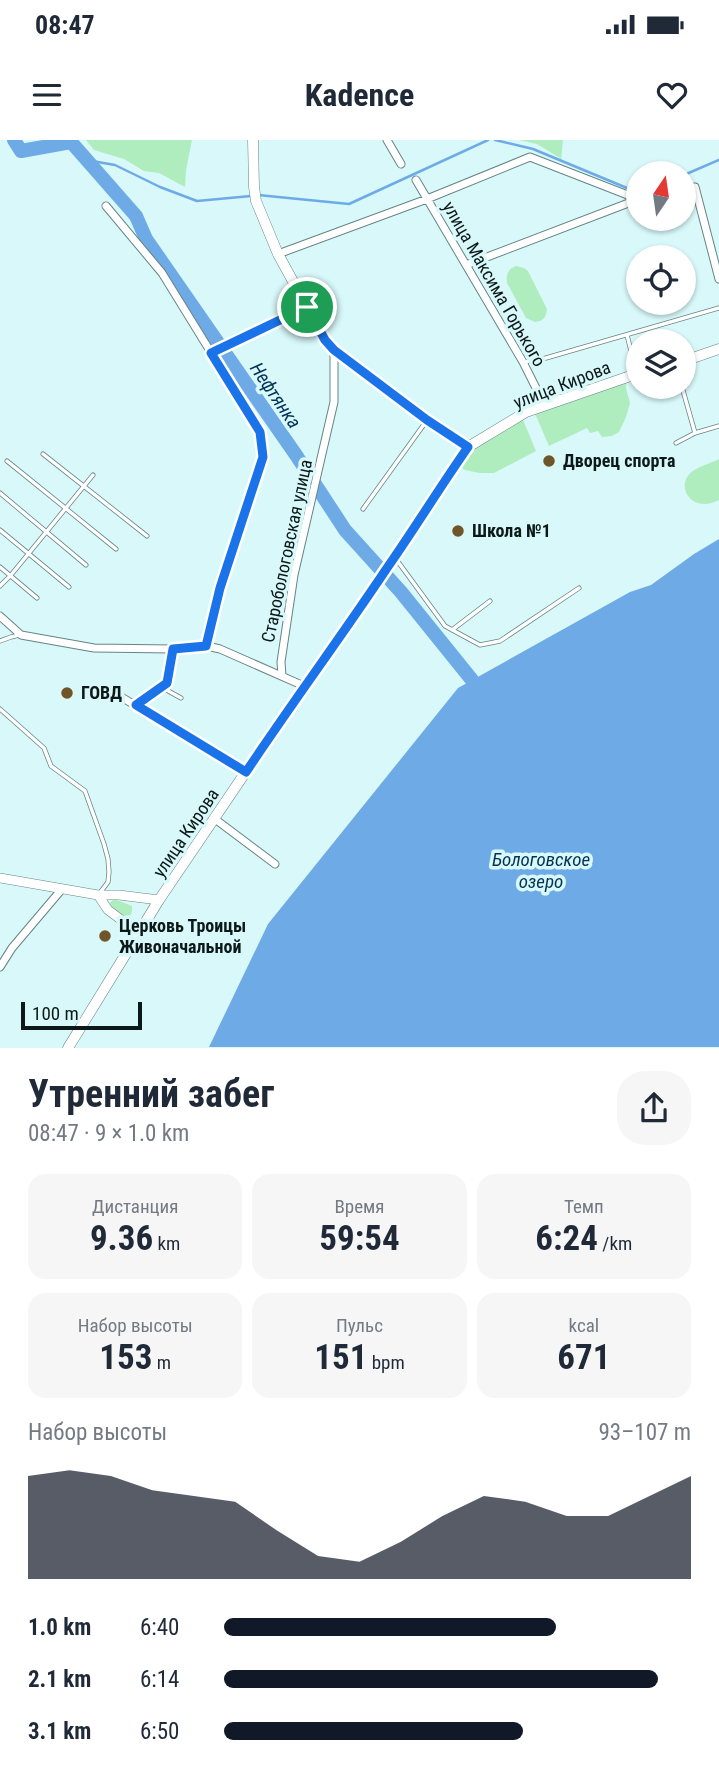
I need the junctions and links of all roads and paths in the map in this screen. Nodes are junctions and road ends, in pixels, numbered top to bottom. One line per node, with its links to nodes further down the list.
1 (253, 140): 10 (main road)
2 (387, 140): 3 (street)
3 (401, 164)
4 (416, 180): 7 (street, улица Максима Горького)
5 (696, 191): 12 (street)
6 (626, 194): 7 (street)
7 (427, 199): 10 (street); 11 (street, улица Максима Горького)
8 (626, 204): 11 (street)
9 (106, 206): 19 (street)
10 (278, 254): 13 (main road)
11 (466, 265): 21 (street, улица Максима Горького)
12 (719, 279)
13 (307, 307): 18 (main road); 19 (street)
14 (719, 308): 15 (lane)
15 (645, 329)
16 (626, 334): 21 (lane)
17 (719, 348): 20 (main road)
18 (334, 350): 25 (main road); 57 (street, Старобологовская улица)
19 (211, 353): 55 (street)
20 (696, 357)
21 (523, 362): 24 (street, улица Максима Горького)
22 (626, 377): 24 (main road, улица Кирова)
23 (685, 399): 27 (lane)
24 (545, 406): 29 (main road, улица Кирова)
25 (427, 420): 29 (main road); 36 (lane)
26 (719, 426): 27 (lane)
27 (695, 433): 28 (lane)
28 (676, 443)
29 (468, 447): 42 (main road, улица Кирова)
30 (43, 454): 33 (lane)
31 (7, 461): 35 (lane)
32 (93, 475): 33 (lane)
33 (83, 487): 35 (lane); 39 (lane)
34 (0, 493): 38 (lane)
35 (66, 508): 38 (lane); 40 (lane)
36 (363, 509)
37 (0, 530): 41 (lane)
38 (47, 531): 41 (lane); 43 (lane)
39 (147, 536)
40 (116, 549)
41 (29, 553): 45 (lane); 47 (lane)
42 (392, 562): 52 (lane); 58 (main road, улица Кирова)
43 (86, 565)
44 (0, 567): 45 (lane)
45 (11, 575): 46 (lane); 49 (lane)
46 (0, 586)
47 (69, 587)
48 (579, 588): 52 (lane)
49 (37, 598)
50 (490, 601): 52 (lane)
51 (0, 616): 53 (street)
52 (452, 629)
53 (21, 635): 54 (lane); 56 (street)
54 (0, 641)
55 (206, 646): 56 (street); 57 (street)
56 (173, 649): 59 (lane)
57 (282, 676): 58 (street)
58 (304, 686): 64 (main road, улица Кирова)
59 (161, 687): 61 (lane); 62 (lane)
60 (108, 689): 62 (street)
61 (181, 698)
62 (136, 705): 64 (street)
63 (0, 709): 69 (lane)
64 (246, 772): 65 (main road, улица Кирова)
65 (215, 819): 66 (street); 70 (main road, улица Кирова)
66 (275, 864)
67 (0, 878): 68 (street)
68 (62, 889): 69 (street); 72 (street)
69 (98, 895): 70 (street); 71 (street)
70 (159, 900): 71 (main road, улица Кирова)
71 (139, 933): 73 (main road, улица Кирова)
72 (0, 967)
73 (68, 1048)

